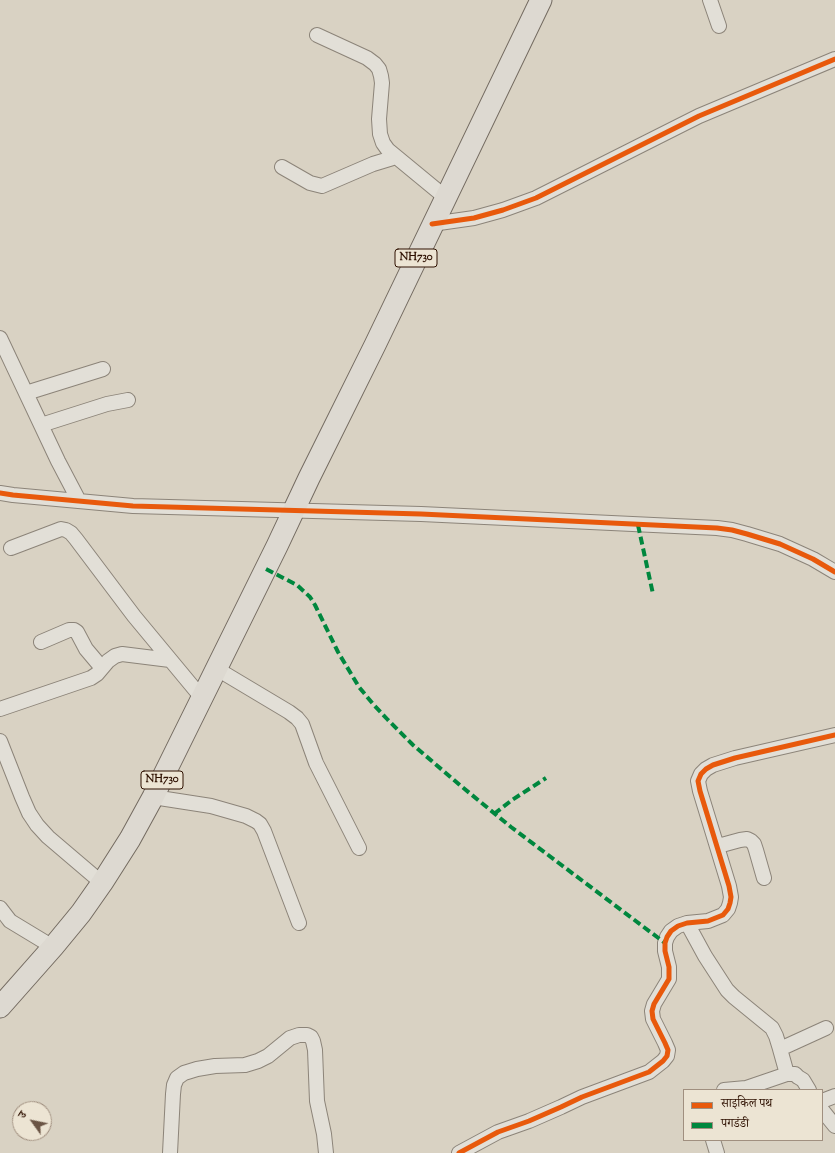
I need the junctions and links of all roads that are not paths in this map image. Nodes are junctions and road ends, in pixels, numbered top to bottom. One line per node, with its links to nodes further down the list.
1 (541, 0): 8 (highway, NH730)
2 (710, 0): 3 (street)
3 (719, 26)
4 (317, 35): 6 (street)
5 (835, 59): 9 (street)
6 (396, 157): 7 (street); 8 (street)
7 (282, 167)
8 (445, 197): 9 (highway, NH730)
9 (432, 224): 17 (highway, NH730)
10 (0, 338): 12 (street)
11 (104, 369): 12 (street)
12 (26, 393): 14 (street)
13 (128, 400): 14 (street)
14 (41, 425): 16 (street)
15 (0, 493): 16 (street)
16 (79, 501): 17 (street)
17 (289, 518): 19 (street); 23 (highway, NH730)
18 (11, 548): 21 (street)
19 (835, 572)
20 (41, 642): 22 (street)
21 (170, 660): 22 (street); 24 (street)
22 (102, 668): 25 (street)
23 (217, 669): 24 (highway, NH730); 30 (street)
24 (202, 698): 28 (highway, NH730)
25 (0, 709)
26 (835, 735): 29 (street)
27 (0, 741): 32 (street)
28 (153, 797): 32 (highway, NH730); 34 (street)
29 (718, 846): 31 (street); 35 (street)
30 (359, 848)
31 (764, 878)
32 (102, 884): 36 (highway, NH730)
33 (0, 908): 36 (street)
34 (299, 923)
35 (687, 924): 39 (street); 50 (street)
36 (53, 947): 37 (highway, NH730)
37 (0, 1008)
38 (826, 1028): 39 (street)
39 (780, 1049): 40 (street)
40 (787, 1074): 41 (street); 42 (street)
41 (735, 1089)
42 (808, 1089)
43 (835, 1096): 44 (street)
44 (823, 1101)
45 (823, 1111): 46 (street)
46 (835, 1126)
47 (713, 1141): 51 (street)
48 (170, 1153): 49 (street)
49 (326, 1153)
50 (459, 1153)
51 (717, 1153)

